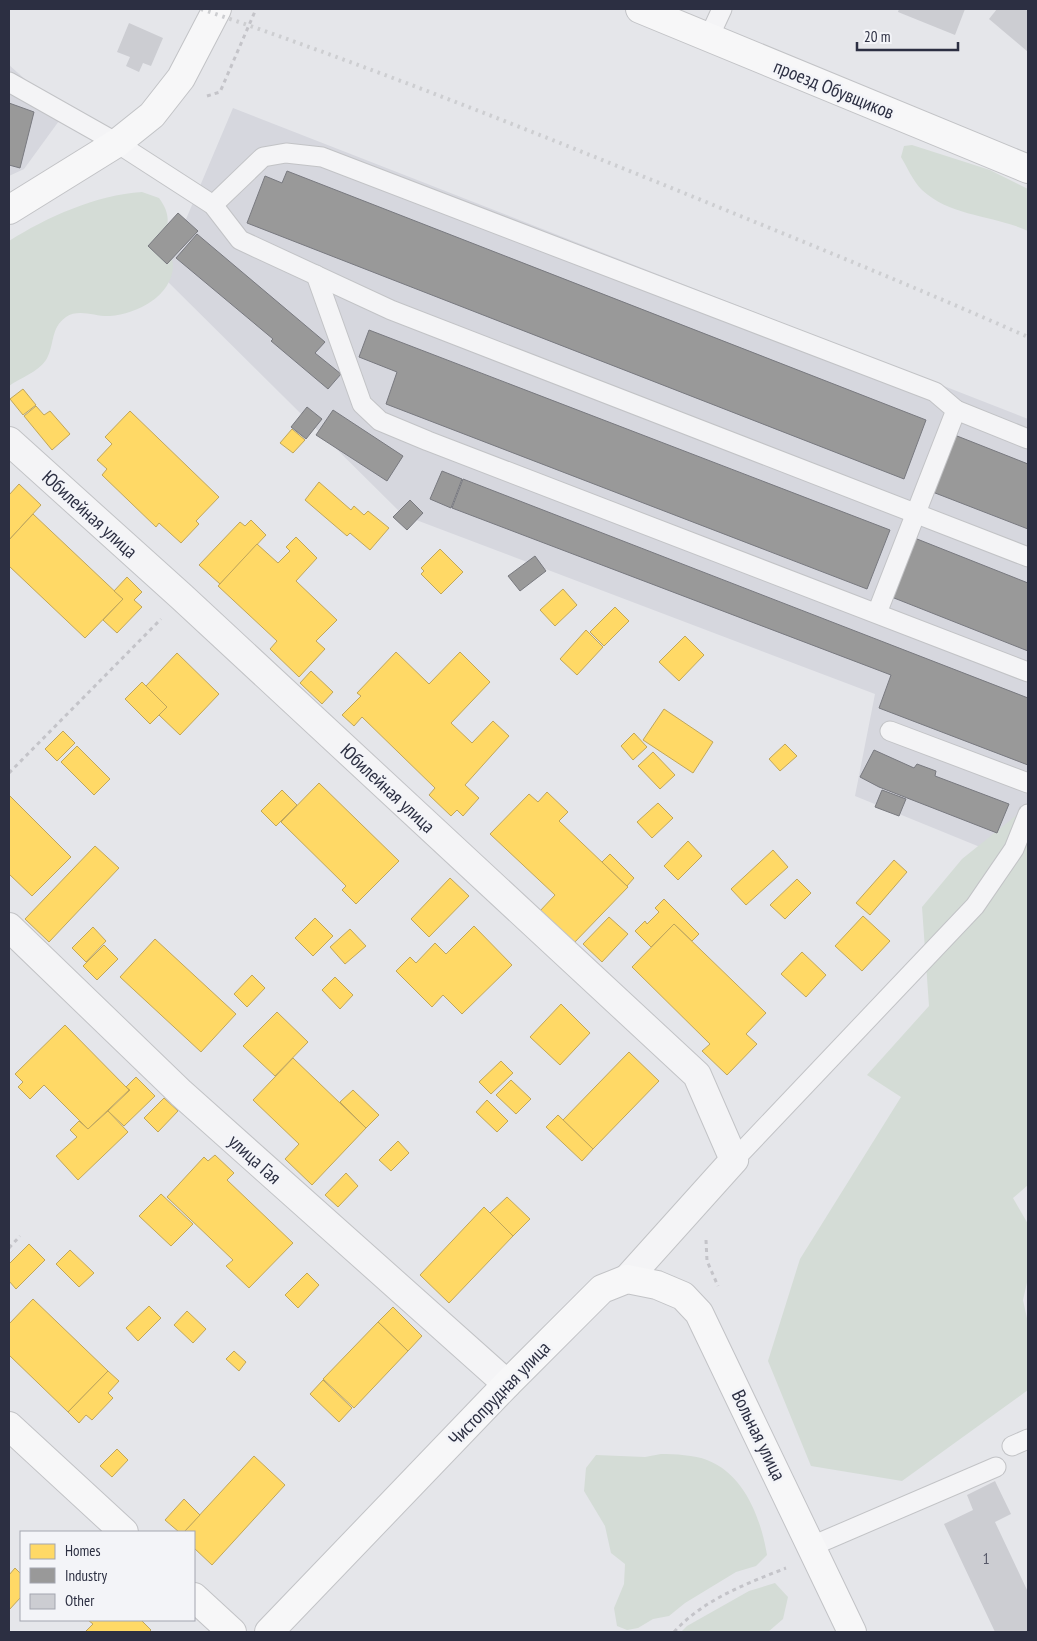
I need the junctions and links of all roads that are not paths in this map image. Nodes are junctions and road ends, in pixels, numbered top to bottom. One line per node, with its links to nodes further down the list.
1 (217, 9): 6 (street)
2 (640, 9): 4 (street, проезд Обувщиков)
3 (722, 9): 4 (lane)
4 (709, 37): 7 (street, проезд Обувщиков)
5 (9, 82): 6 (lane)
6 (117, 143): 8 (street); 9 (lane)
7 (1028, 169)
8 (15, 202)
9 (213, 205): 10 (lane); 11 (lane)
10 (316, 275): 14 (lane); 16 (lane)
11 (956, 410): 12 (lane); 14 (lane)
12 (1028, 439)
13 (9, 441): 22 (street, Юбилейная улица)
14 (916, 513): 15 (lane); 16 (lane)
15 (1028, 557)
16 (877, 613): 17 (lane)
17 (1028, 672)
18 (890, 731): 19 (lane)
19 (1028, 783)
20 (1028, 814): 22 (lane)
21 (9, 927): 24 (street, улица Гая)
22 (734, 1160): 23 (street, Чистопрудная улица)
23 (627, 1279): 24 (street, Чистопрудная улица); 28 (street, Вольная улица)
24 (507, 1384): 31 (street, Чистопрудная улица)
25 (9, 1426): 27 (street)
26 (996, 1467): 28 (lane)
27 (123, 1531)
28 (803, 1555): 32 (street, Вольная улица)
29 (195, 1598): 30 (street)
30 (232, 1632)
31 (269, 1632)
32 (852, 1632)

